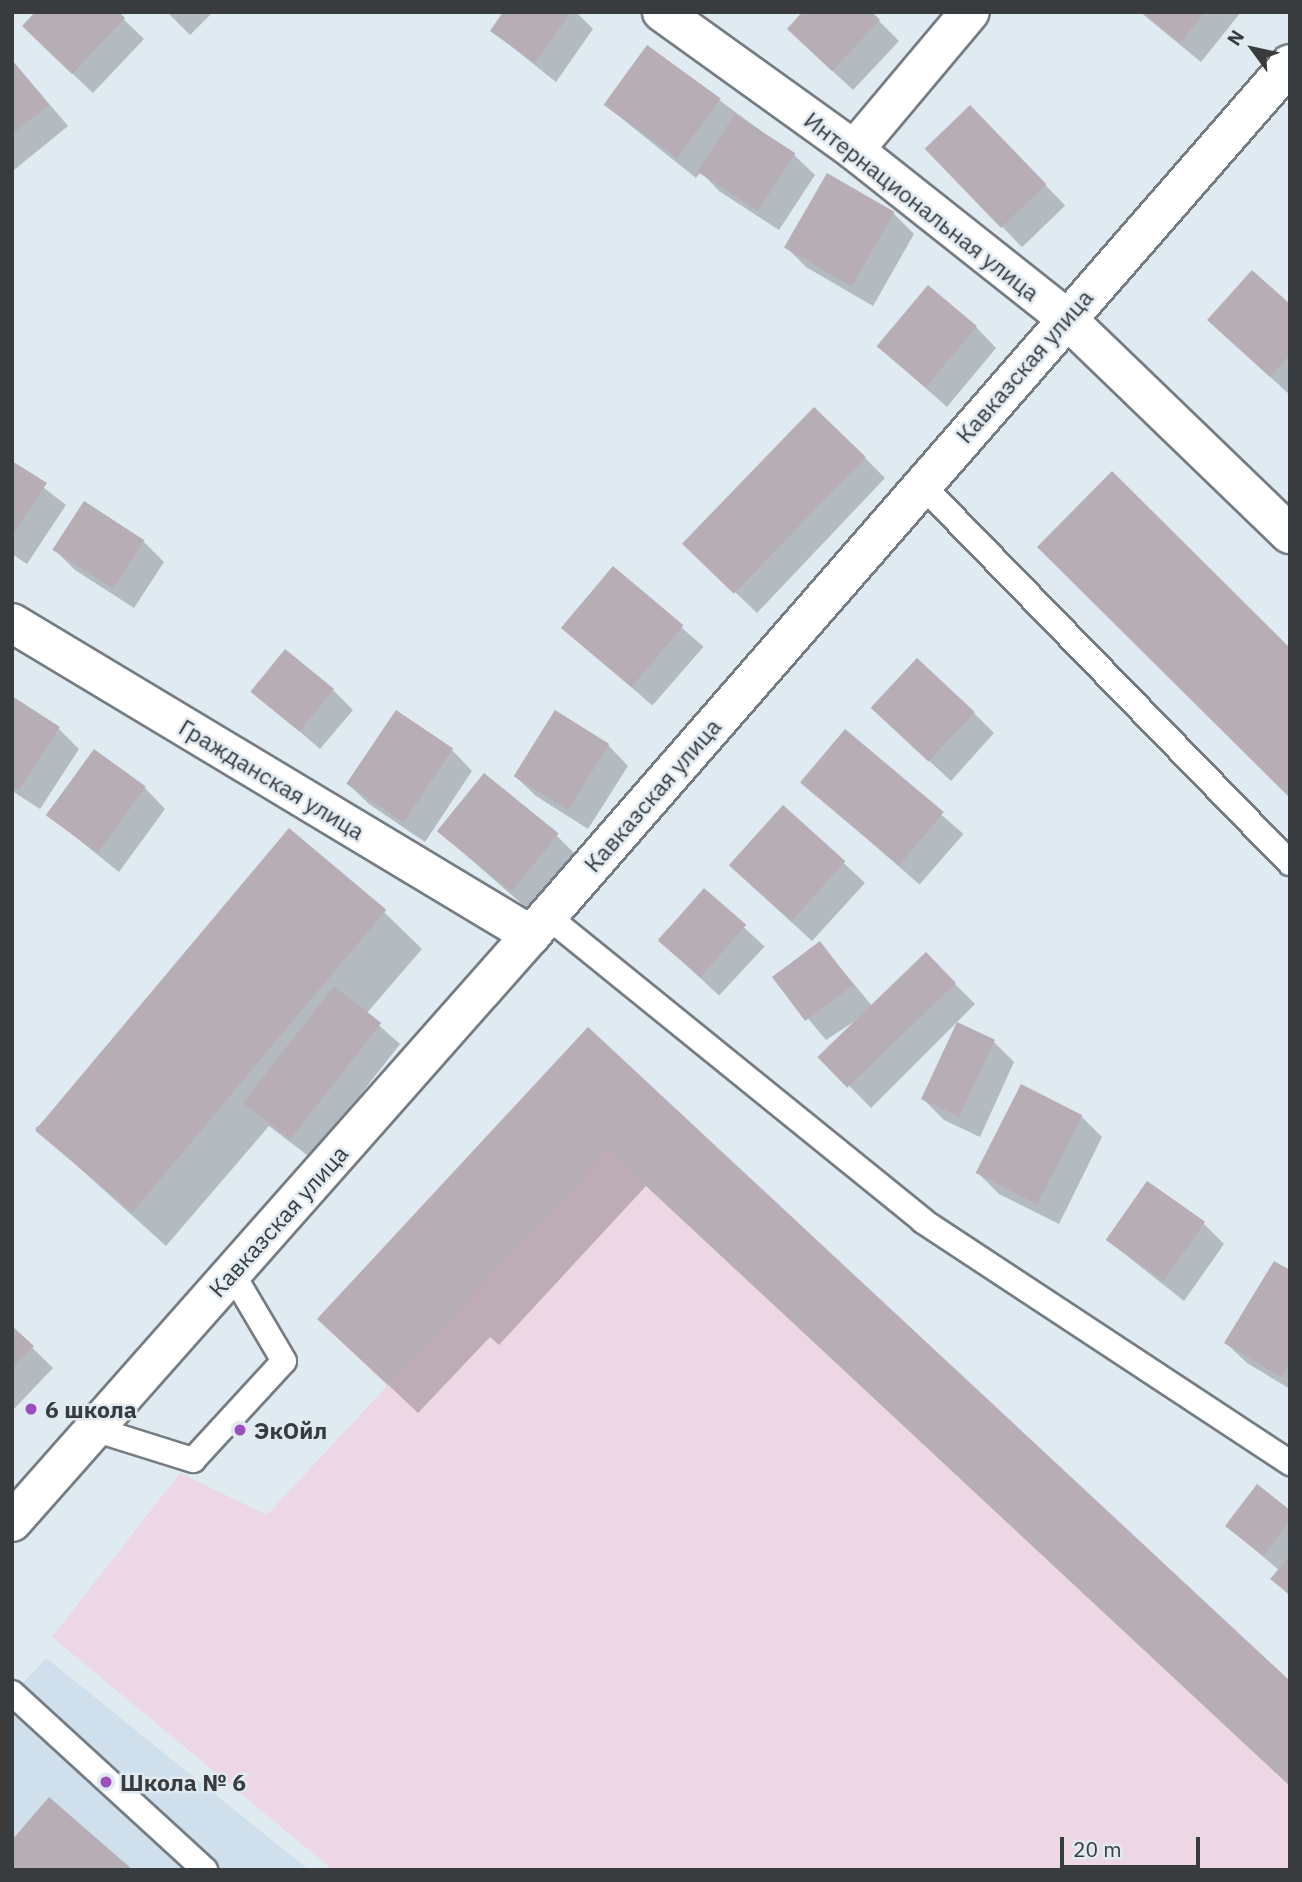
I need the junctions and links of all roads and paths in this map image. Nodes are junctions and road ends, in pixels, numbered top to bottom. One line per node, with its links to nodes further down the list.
1 (662, 12): 4 (main road, Интернациональная улица)
2 (970, 12): 4 (main road)
3 (1290, 64): 5 (main road, Кавказская улица)
4 (854, 150): 5 (main road, Интернациональная улица)
5 (1066, 318): 6 (main road, Кавказская улица); 7 (main road, Интернациональная улица)
6 (921, 484): 9 (lane); 10 (main road, Кавказская улица)
7 (1290, 534)
8 (12, 623): 10 (main road, Гражданская улица)
9 (1290, 863)
10 (539, 926): 11 (main road, Кавказская улица); 13 (lane)
11 (232, 1273): 12 (main road, Кавказская улица); 12 (lane)
12 (94, 1429): 14 (main road, Кавказская улица)
13 (1290, 1462)
14 (12, 1522)
15 (12, 1693): 16 (lane)
16 (205, 1870)

